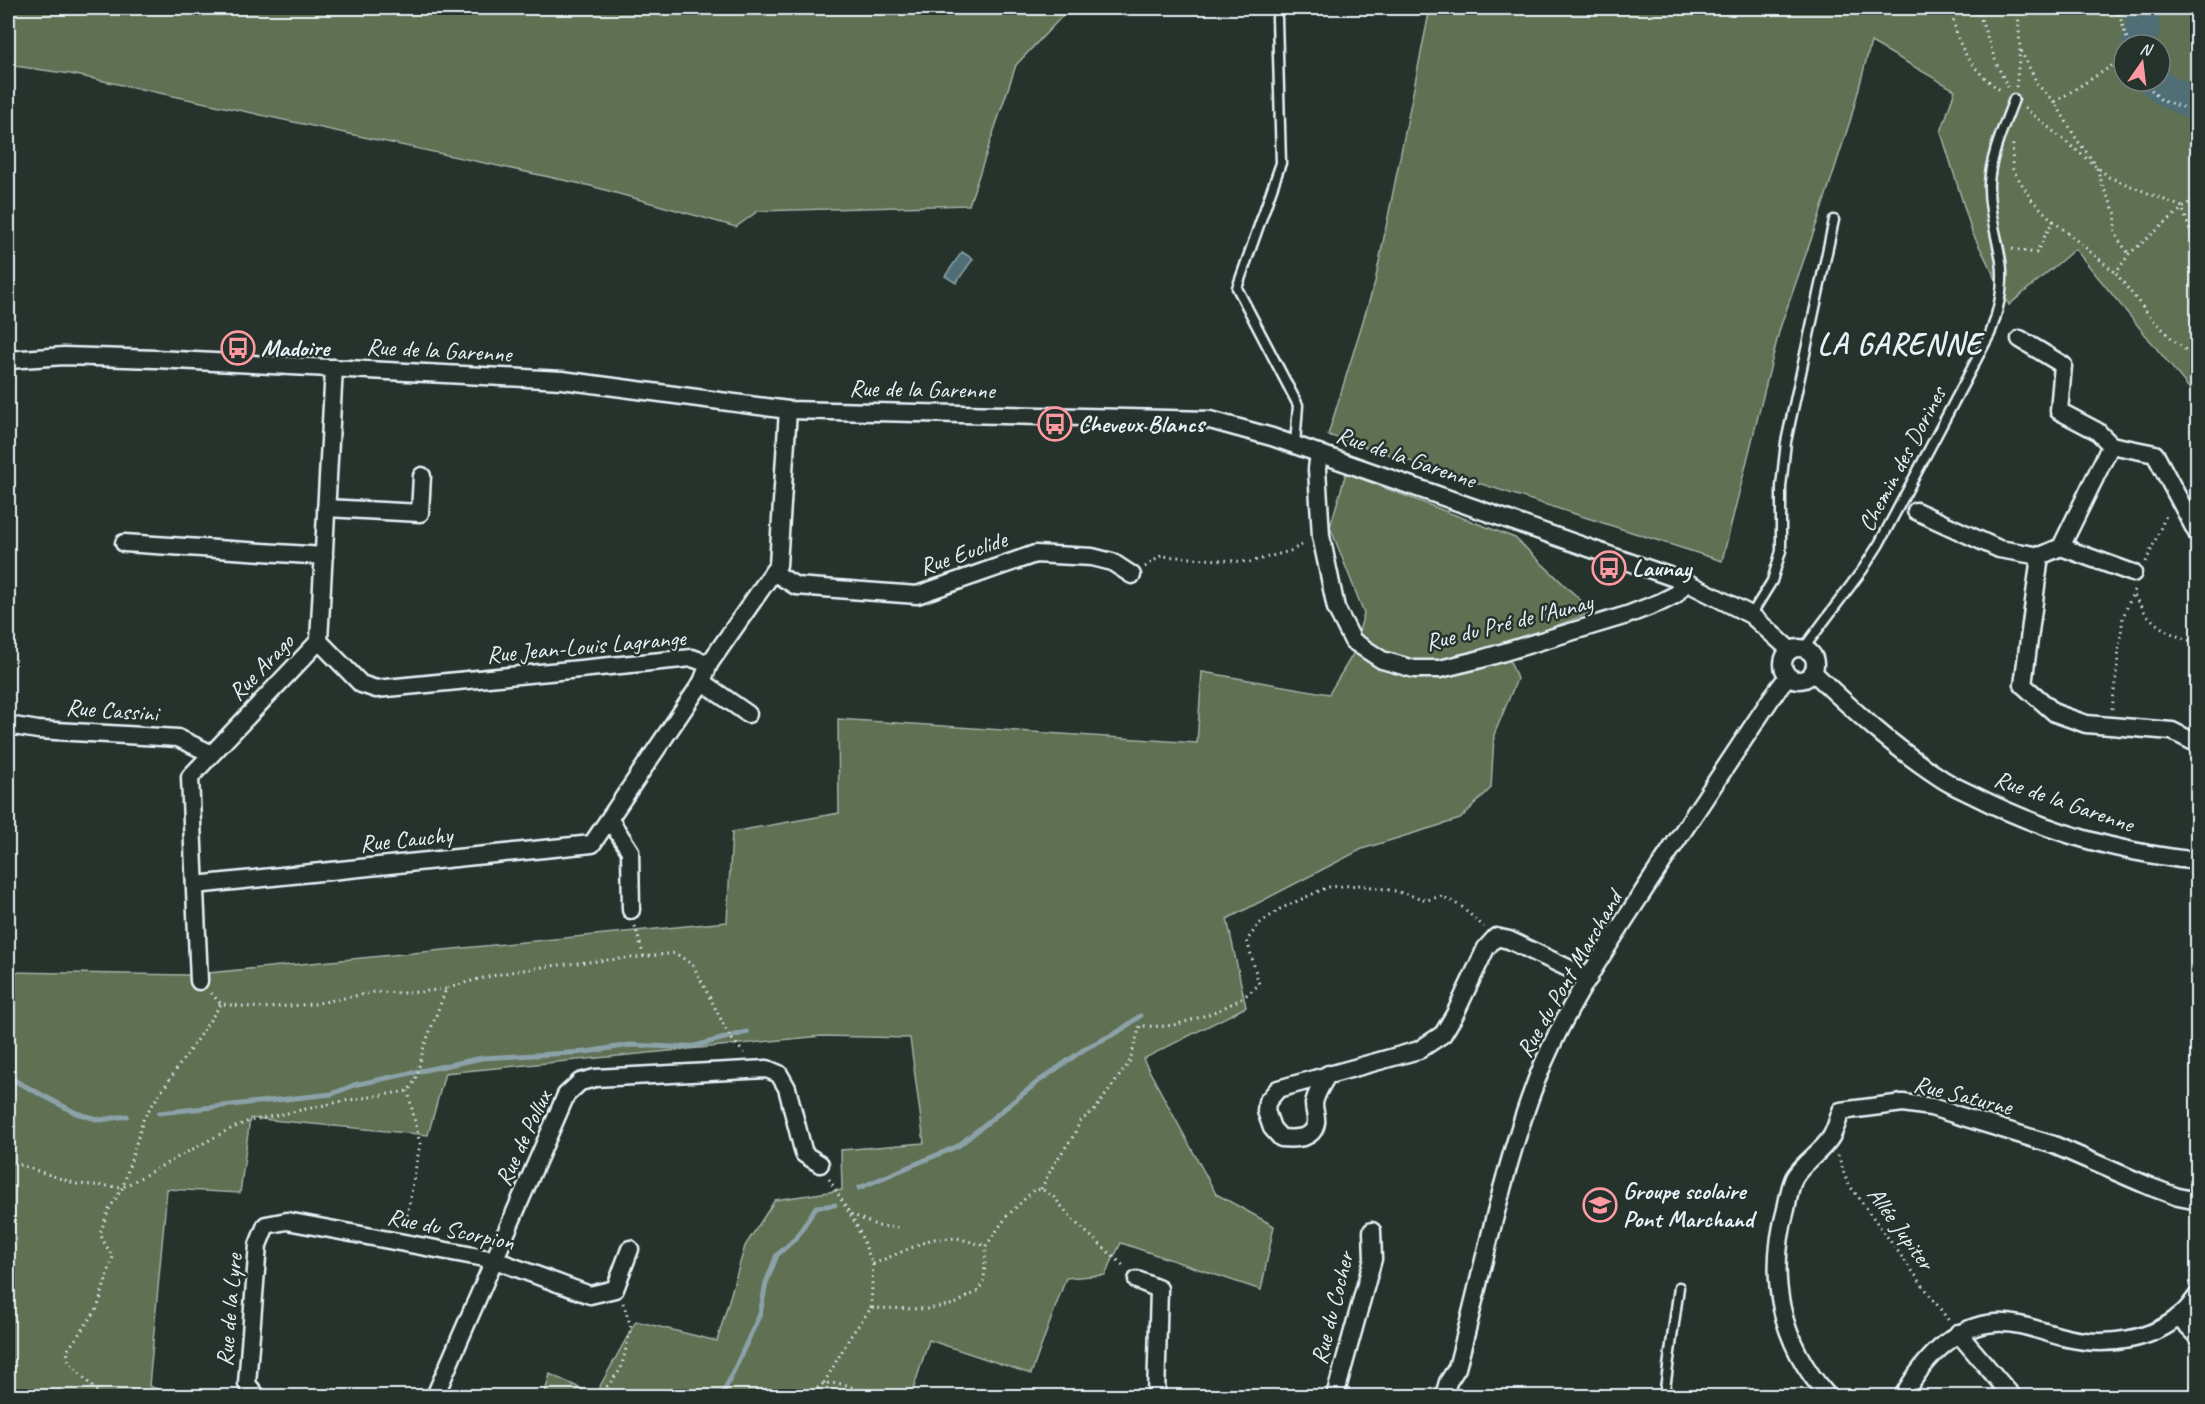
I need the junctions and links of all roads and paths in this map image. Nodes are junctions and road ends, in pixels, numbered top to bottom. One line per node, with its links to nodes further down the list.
1 (1952, 8): 10 (path)
2 (1977, 8): 10 (path)
3 (2018, 8): 7 (path)
4 (2117, 8): 6 (path)
5 (1277, 18): 28 (lane)
6 (2125, 33)
7 (2020, 50): 10 (path); 11 (path)
8 (2112, 66): 11 (path)
9 (2154, 93): 12 (path)
10 (2014, 99): 14 (path); 19 (lane, Chemin des Dorines)
11 (2054, 102): 14 (path)
12 (2198, 111)
13 (2013, 140): 18 (path)
14 (2097, 167): 16 (path); 20 (path)
15 (2198, 195): 16 (path)
16 (2182, 207): 20 (path); 21 (path)
17 (1834, 220): 46 (lane)
18 (2053, 221): 19 (path); 22 (path)
19 (1996, 245): 49 (lane, Chemin des Dorines)
20 (2128, 254): 22 (path)
21 (2198, 254)
22 (2115, 273): 24 (path)
23 (2020, 339): 29 (street)
24 (2198, 359)
25 (8, 360): 26 (street, Rue de la Garenne)
26 (334, 368): 27 (street, Rue de la Garenne); 33 (street, Rue Arago)
27 (788, 410): 28 (street, Rue de la Garenne); 41 (street, Rue Jean-Louis Lagrange)
28 (1295, 445): 30 (street, Rue de la Garenne)
29 (2111, 445): 32 (street); 38 (street)
30 (1319, 453): 36 (street, Rue du Pré de l'Aunay); 44 (street, Rue de la Garenne)
31 (422, 476): 33 (street)
32 (2176, 493): 35 (street); 42 (path)
33 (326, 508): 39 (street, Rue Arago)
34 (1917, 511): 40 (street)
35 (2198, 535)
36 (1320, 536): 43 (path); 44 (street, Rue du Pré de l'Aunay)
37 (124, 543): 39 (street)
38 (2061, 547): 40 (street); 42 (street)
39 (324, 556): 47 (street, Rue Arago)
40 (2040, 556): 56 (street)
41 (773, 572): 43 (street, Rue Euclide); 50 (street, Rue Jean-Louis Lagrange)
42 (2139, 573): 45 (path)
43 (1132, 575)
44 (1686, 582): 46 (street, Rue de la Garenne)
45 (2133, 593): 48 (path); 56 (path)
46 (1751, 615): 49 (street, Rue de la Garenne)
47 (318, 641): 50 (street, Rue Jean-Louis Lagrange); 58 (street, Rue Arago)
48 (2198, 643)
49 (1797, 649): 51 (street, Rue de la Garenne); 52 (street)
50 (710, 664): 53 (street, Rue Cauchy)
51 (1813, 672): 52 (street); 60 (street, Rue de la Garenne)
52 (1788, 676): 65 (street, Rue du Pont Marchand)
53 (702, 682): 54 (street); 59 (street, Rue Cauchy)
54 (748, 714)
55 (8, 725): 58 (street, Rue Cassini)
56 (2110, 726): 57 (street)
57 (2198, 744)
58 (210, 753): 61 (street, Rue Arago)
59 (610, 820): 61 (street, Rue Cauchy); 62 (street)
60 (2198, 861)
61 (195, 885): 66 (street, Rue Arago)
62 (631, 910): 64 (path)
63 (1496, 937): 65 (street); 70 (street); 76 (path)
64 (644, 957): 67 (path); 69 (path)
65 (1589, 978): 104 (street, Rue du Pont Marchand)
66 (199, 981): 68 (path)
67 (446, 989): 68 (path); 71 (path)
68 (221, 1004): 75 (path)
69 (733, 1041)
70 (1328, 1074)
71 (408, 1090): 75 (path); 82 (path)
72 (1831, 1137): 77 (street, Rue Saturne); 93 (path, Allée Jupiter); 106 (street, Rue Saturne)
73 (8, 1161): 75 (path)
74 (820, 1164): 78 (path); 85 (street, Rue de Pollux)
75 (123, 1187): 96 (path)
76 (1041, 1189): 83 (path); 87 (path)
77 (2198, 1201)
78 (844, 1207): 80 (path); 86 (path)
79 (266, 1225): 82 (street, Rue du Scorpion); 97 (street, Rue de la Lyre)
80 (902, 1228)
81 (1372, 1231): 103 (street, Rue du Cocher)
82 (402, 1242): 85 (street, Rue du Scorpion)
83 (986, 1246): 86 (path); 91 (path)
84 (630, 1249): 89 (street)
85 (495, 1260): 89 (street, Rue du Scorpion); 98 (street, Rue de Pollux)
86 (873, 1264): 91 (path)
87 (1137, 1280): 102 (street)
88 (1679, 1287): 105 (lane)
89 (615, 1289): 99 (path)
90 (2198, 1295): 92 (street)
91 (871, 1308): 95 (path)
92 (2178, 1317): 93 (street); 94 (street)
93 (1958, 1333): 107 (street); 108 (street)
94 (2198, 1337)
95 (824, 1383): 100 (path); 101 (path)
96 (101, 1396)
97 (257, 1396)
98 (435, 1396)
99 (599, 1396)
100 (808, 1396)
101 (872, 1396)
102 (1156, 1396)
103 (1335, 1396)
104 (1444, 1396)
105 (1664, 1396)
106 (1828, 1396)
107 (1903, 1396)
108 (2012, 1396)

